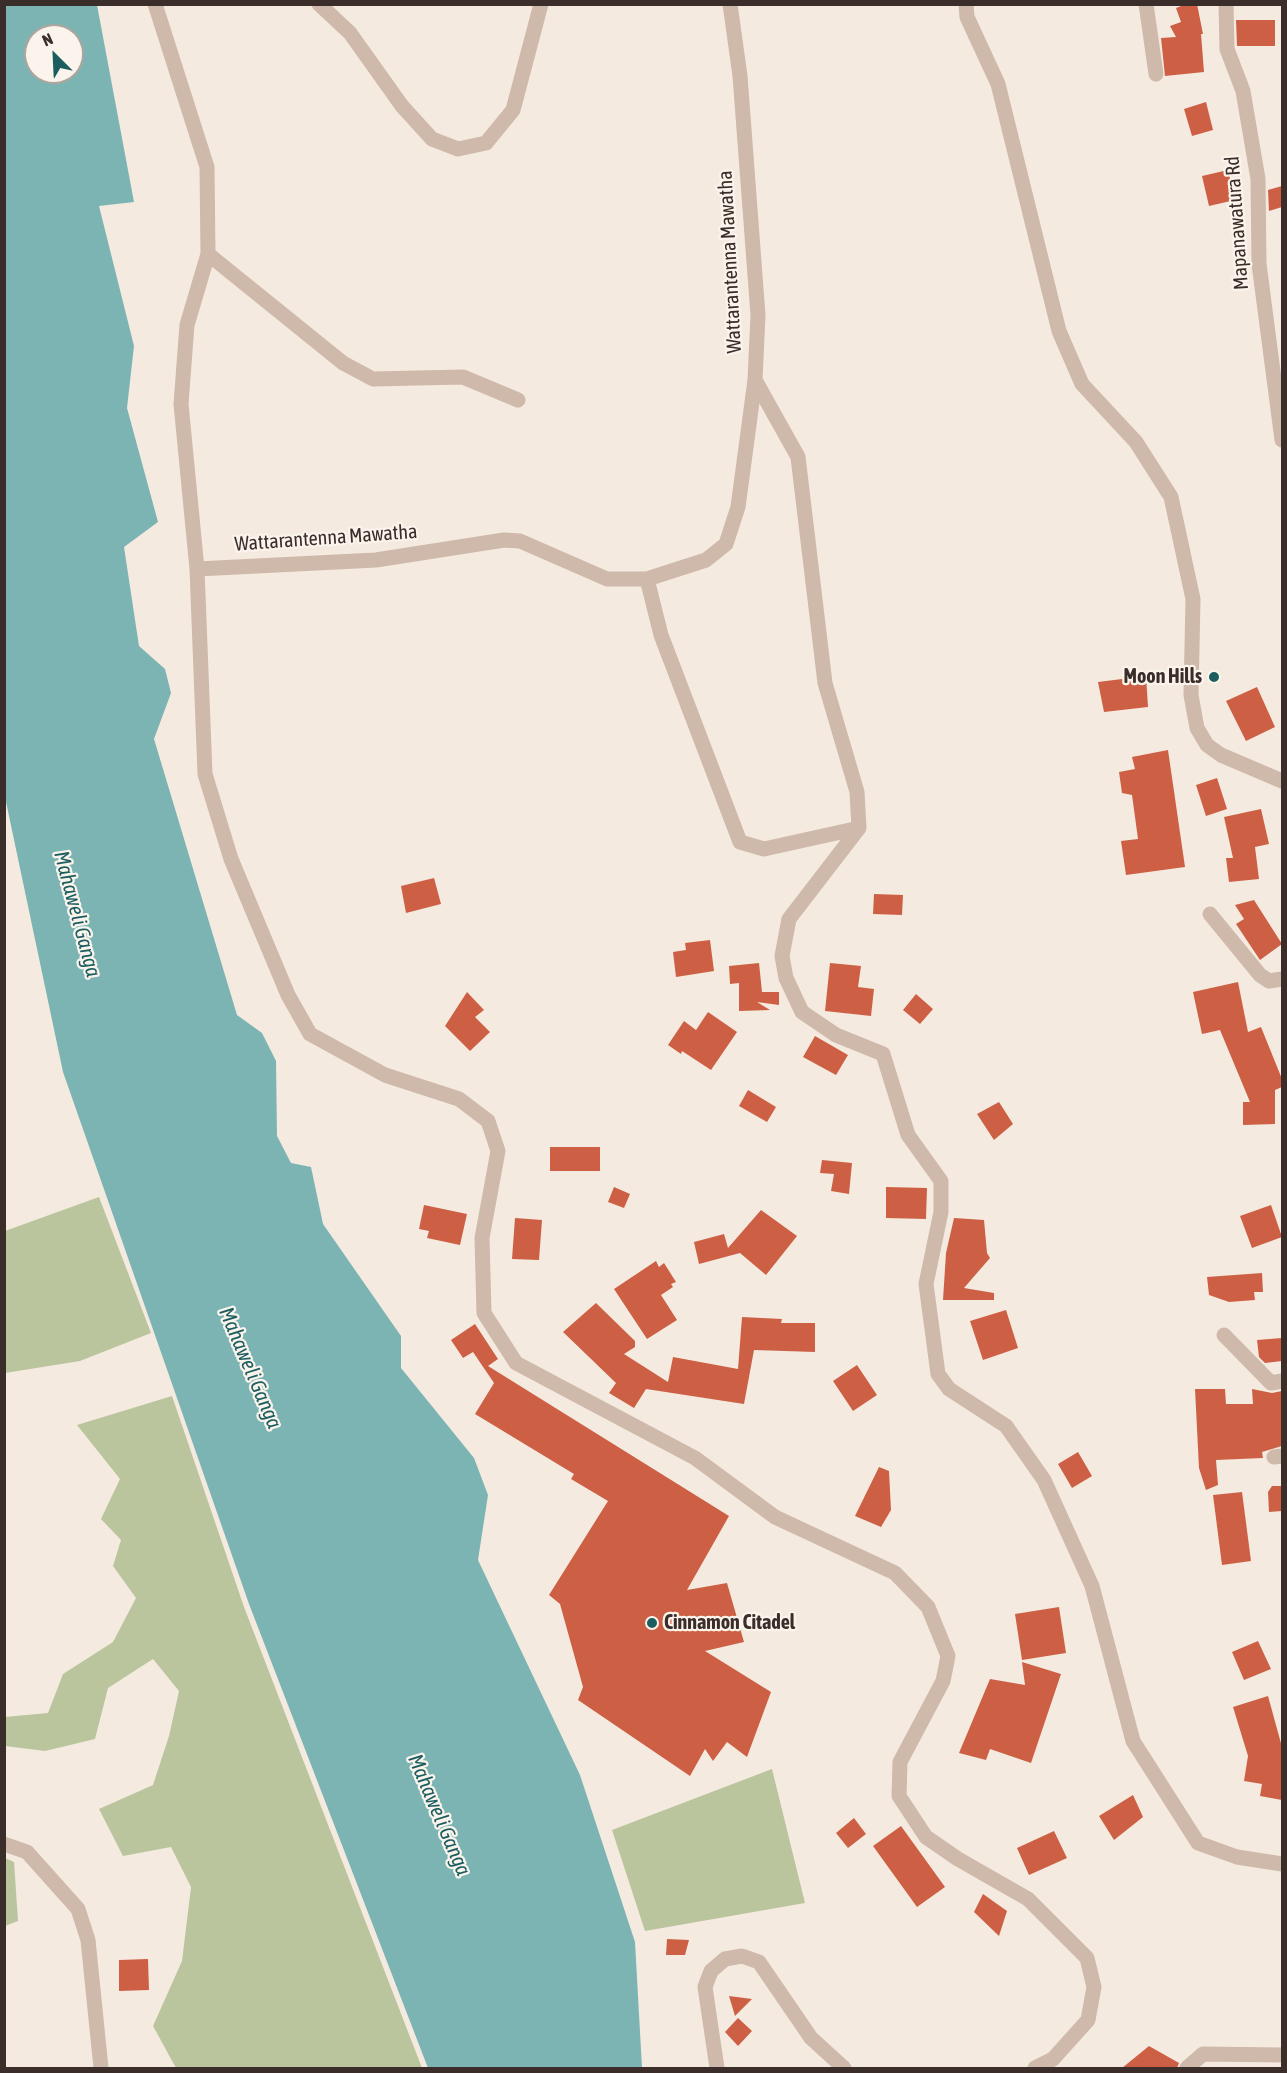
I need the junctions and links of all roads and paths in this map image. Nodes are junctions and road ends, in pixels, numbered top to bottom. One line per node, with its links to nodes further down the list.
1 (155, 4): 9 (street)
2 (318, 4): 3 (street)
3 (541, 4)
4 (730, 4): 10 (street, Wattarantenna Mawatha)
5 (966, 4): 15 (street)
6 (1146, 4): 8 (street)
7 (1226, 4): 12 (street, Mapanawatura Rd)
8 (1156, 74)
9 (208, 254): 11 (street); 13 (street)
10 (755, 380): 14 (street, Wattarantenna Mawatha); 16 (street)
11 (518, 400)
12 (1282, 440)
13 (197, 568): 14 (street, Wattarantenna Mawatha); 27 (street)
14 (646, 579): 16 (street)
15 (1282, 782)
16 (859, 828): 22 (street)
17 (1210, 914): 18 (street)
18 (1282, 979)
19 (1224, 1335): 20 (street)
20 (1282, 1381)
21 (4, 1844): 24 (street)
22 (1282, 1864)
23 (1282, 2055): 28 (street)
24 (101, 2068)
25 (717, 2068): 26 (street)
26 (844, 2068)
27 (1035, 2068)
28 (1187, 2068)

